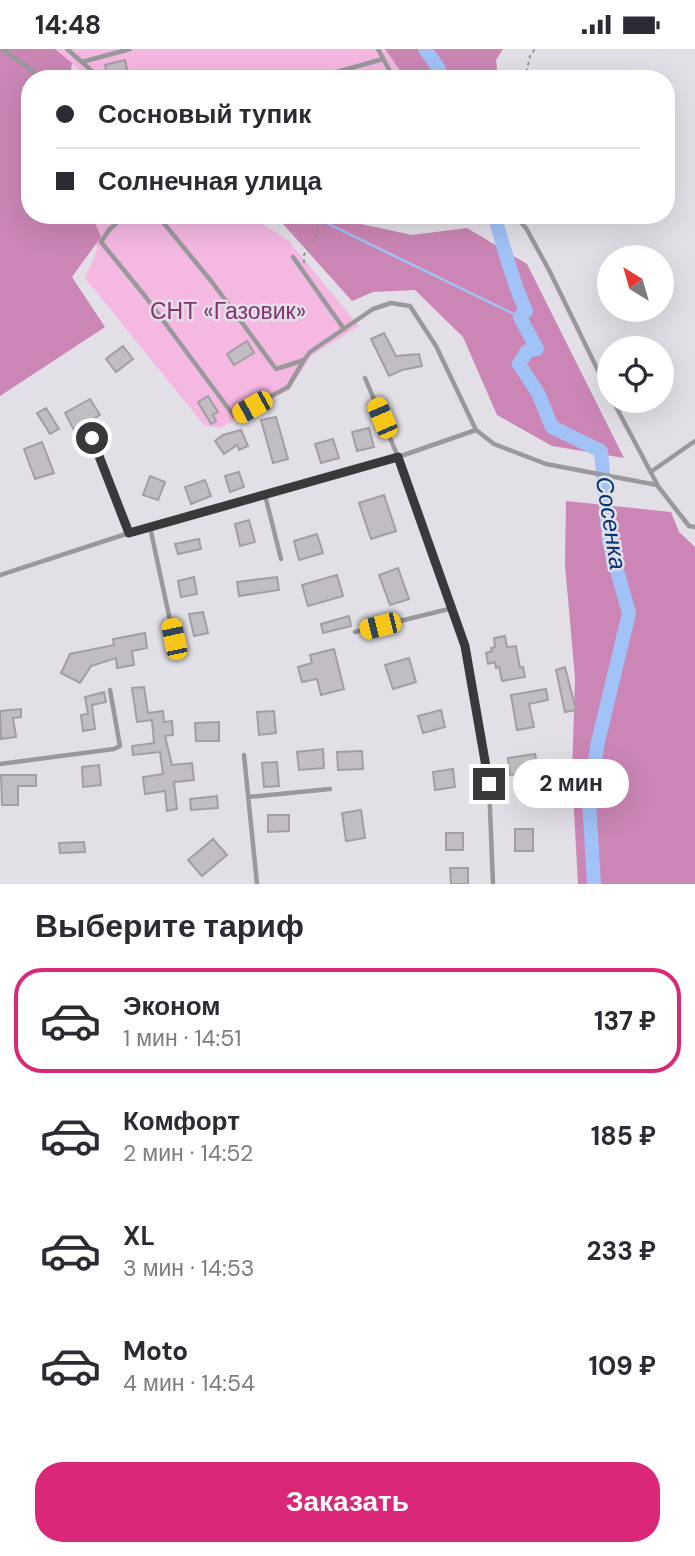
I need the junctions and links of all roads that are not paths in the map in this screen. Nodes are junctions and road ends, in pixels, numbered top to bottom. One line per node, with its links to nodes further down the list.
1 (2, 49): 7 (lane)
2 (68, 49): 6 (lane)
3 (130, 49): 6 (lane)
4 (378, 49): 5 (lane)
5 (383, 59): 9 (lane); 10 (lane)
6 (82, 62): 8 (lane)
7 (32, 70)
8 (91, 70)
9 (344, 70)
10 (389, 70)
11 (115, 224): 16 (lane)
12 (165, 224): 16 (lane)
13 (522, 224): 17 (lane)
14 (293, 257): 15 (lane)
15 (344, 329): 16 (lane); 20 (lane)
16 (304, 360)
17 (597, 368)
18 (365, 378): 23 (lane)
19 (620, 413): 24 (lane)
20 (476, 430): 23 (lane); 25 (lane)
21 (92, 438): 29 (lane)
22 (695, 442): 24 (lane)
23 (398, 457): 26 (lane); 32 (lane)
24 (652, 471): 25 (lane)
25 (657, 485): 28 (lane)
26 (265, 495): 27 (lane); 30 (lane)
27 (150, 527): 29 (lane); 34 (lane)
28 (695, 527)
29 (129, 533): 31 (lane)
30 (281, 559)
31 (0, 575)
32 (453, 608): 33 (lane); 41 (lane)
33 (355, 632)
34 (174, 639)
35 (110, 690): 37 (lane)
36 (244, 755): 39 (lane)
37 (0, 764)
38 (330, 789): 39 (lane)
39 (248, 797): 40 (lane)
40 (257, 884)
41 (493, 884)

